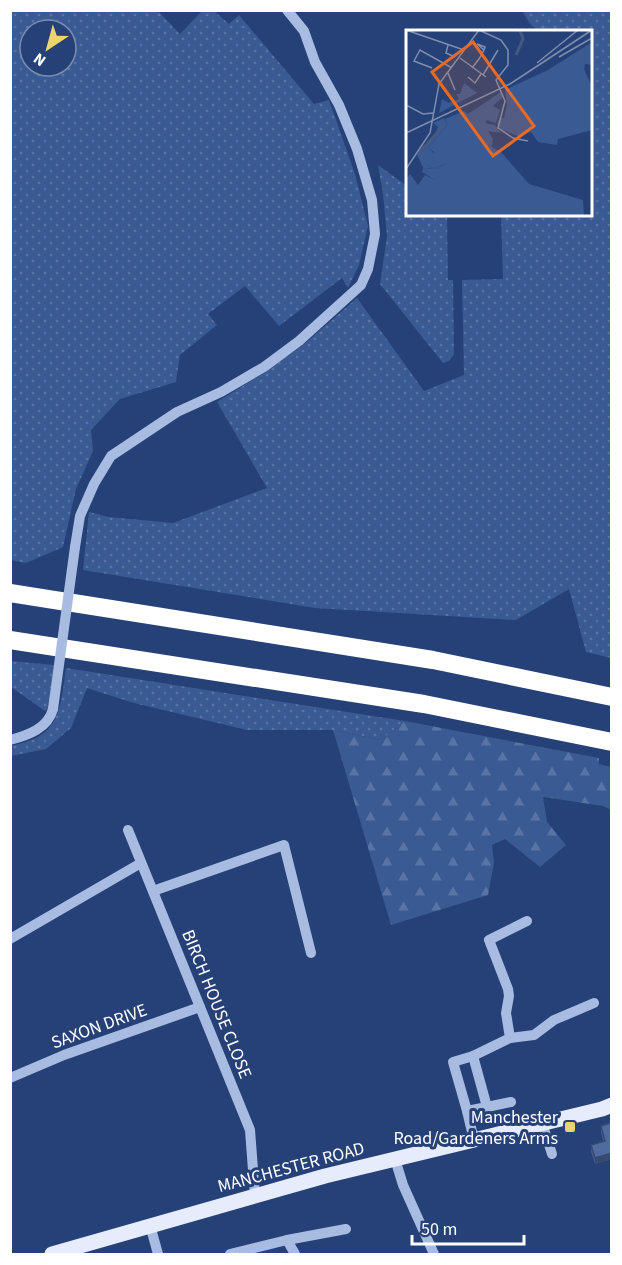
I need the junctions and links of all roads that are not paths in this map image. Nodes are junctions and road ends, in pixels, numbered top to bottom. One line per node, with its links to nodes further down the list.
1 (287, 10): 5 (street, bridge)
2 (10, 593): 4 (highway)
3 (10, 640): 6 (highway)
4 (612, 697)
5 (10, 740)
6 (612, 742)
7 (128, 830): 8 (street, BIRCH HOUSE CLOSE)
8 (141, 862): 9 (street, BIRCH HOUSE CLOSE); 11 (street)
9 (153, 891): 12 (street); 14 (street, BIRCH HOUSE CLOSE)
10 (527, 921): 15 (street)
11 (10, 939)
12 (311, 953)
13 (594, 1003): 15 (street)
14 (200, 1007): 17 (street, SAXON DRIVE); 26 (street, BIRCH HOUSE CLOSE)
15 (510, 1038): 16 (street)
16 (473, 1056): 20 (street); 21 (street)
17 (10, 1078)
18 (511, 1102): 20 (street)
19 (612, 1105): 22 (main road, MANCHESTER ROAD)
20 (487, 1107): 21 (street)
21 (467, 1112): 23 (street)
22 (542, 1124): 23 (main road, MANCHESTER ROAD); 24 (street)
23 (474, 1140): 25 (main road, MANCHESTER ROAD)
24 (552, 1154)
25 (395, 1159): 26 (main road, MANCHESTER ROAD); 34 (street)
26 (255, 1196): 27 (main road, MANCHESTER ROAD)
27 (150, 1226): 30 (main road, MANCHESTER ROAD); 31 (street)
28 (346, 1229): 29 (street)
29 (287, 1240): 32 (street); 33 (street)
30 (52, 1254)
31 (158, 1254)
32 (230, 1254)
33 (295, 1254)
34 (434, 1254)

